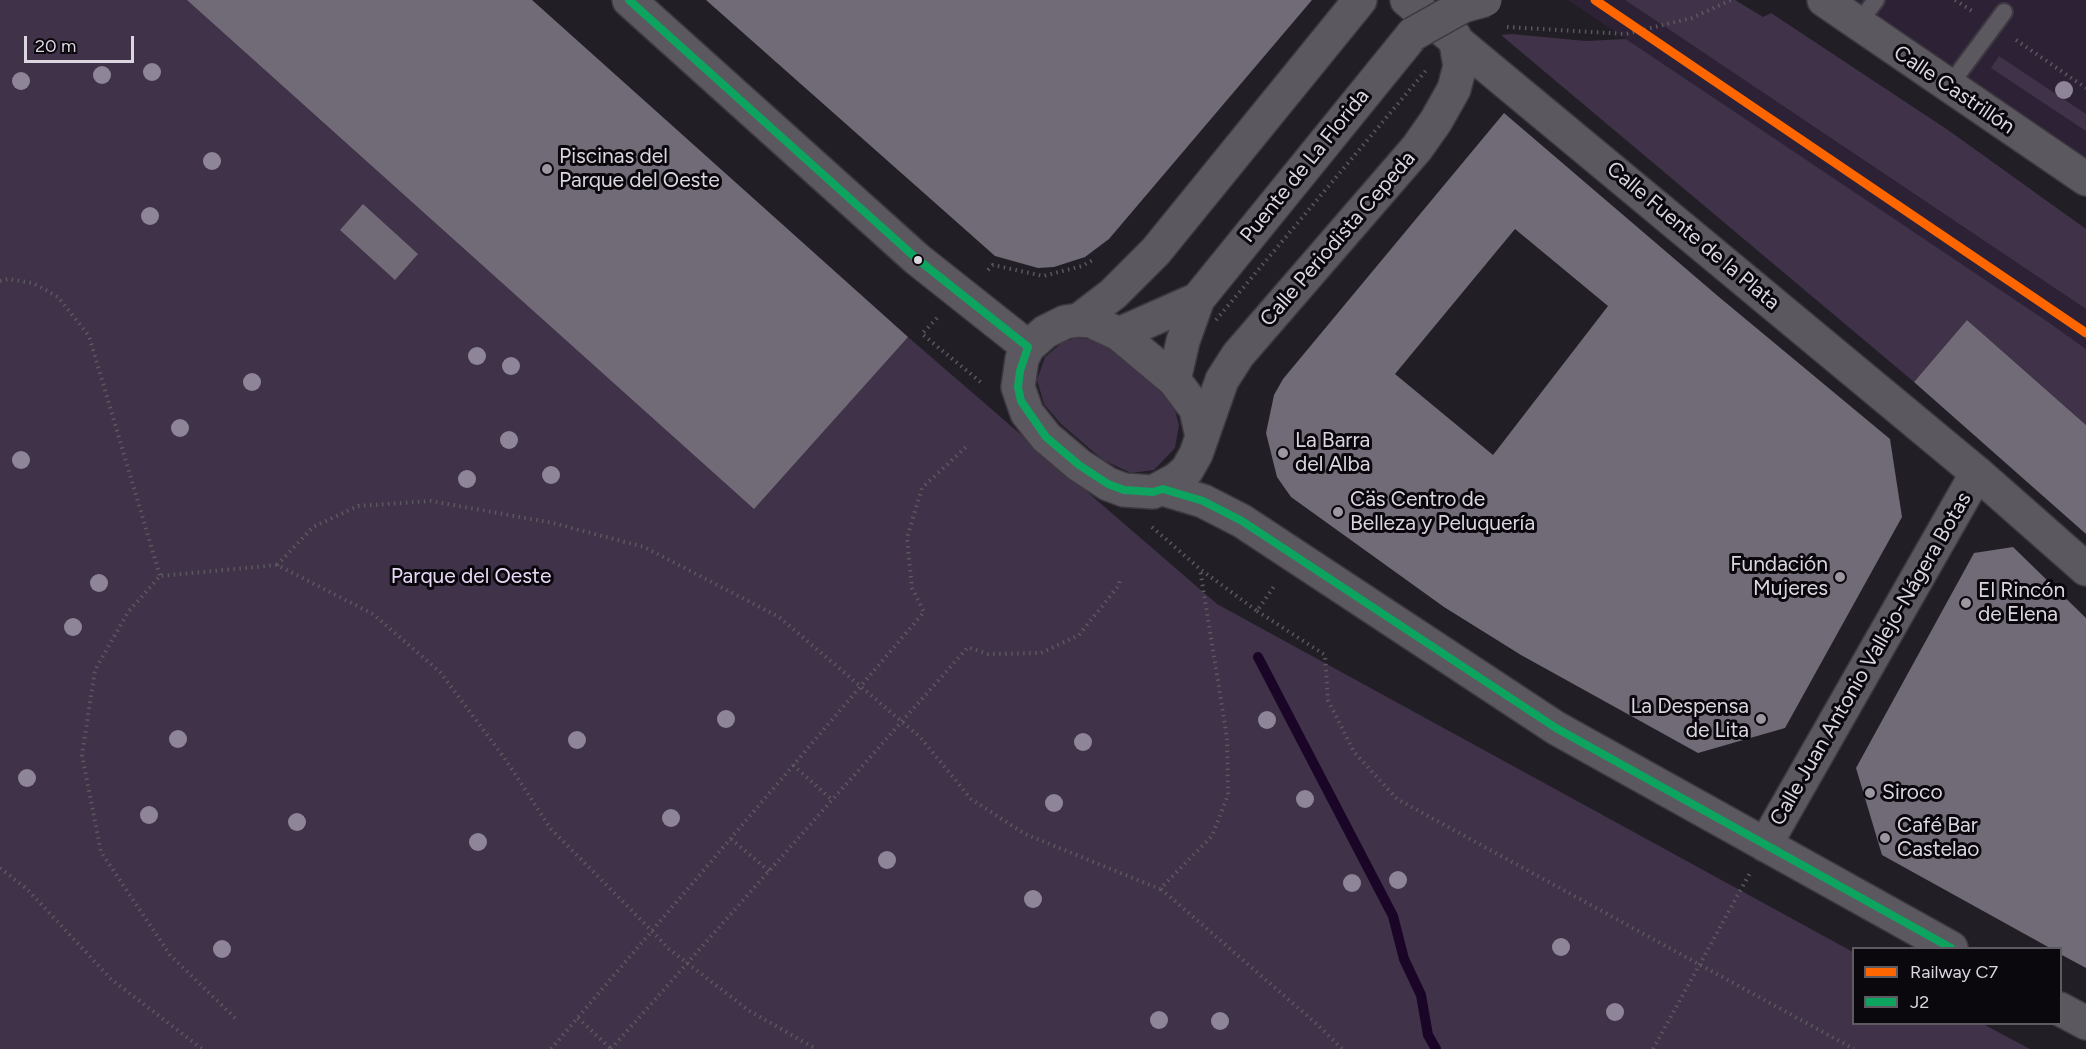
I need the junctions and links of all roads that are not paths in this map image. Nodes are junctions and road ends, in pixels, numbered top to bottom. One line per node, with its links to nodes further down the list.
1 (629, 0): 16 (street)
2 (1360, 0): 14 (street)
3 (1407, 0): 10 (street, Calle Fuente de la Plata)
4 (1423, 0): 9 (street, Puente de La Florida)
5 (1824, 0): 6 (street, Calle Castrillón)
6 (1867, 12): 11 (street, Calle Castrillón)
7 (1493, 13): 9 (street, Puente de La Florida, bridge)
8 (1998, 18): 11 (lane)
9 (1413, 34): 13 (street, Puente de La Florida)
10 (1445, 49): 18 (street, Calle Periodista Cepeda); 19 (street, Calle Fuente de la Plata)
11 (1949, 86): 12 (street, Calle Castrillón)
12 (2086, 179)
13 (1207, 309): 15 (street, Puente de La Florida); 17 (street, Puente de La Florida)
14 (1079, 320): 15 (street); 16 (street)
15 (1119, 334): 17 (street)
16 (1028, 347): 20 (street)
17 (1174, 380): 18 (street)
18 (1202, 437): 20 (street)
19 (1977, 473): 21 (street, Calle Fuente de la Plata); 22 (street, Calle Juan Antonio Vallejo-Nágera Botas)
20 (1163, 489): 22 (street)
21 (2086, 569)
22 (1765, 845): 23 (street)
23 (1949, 947)
24 (2062, 1010): 25 (street)
25 (2086, 1023)

